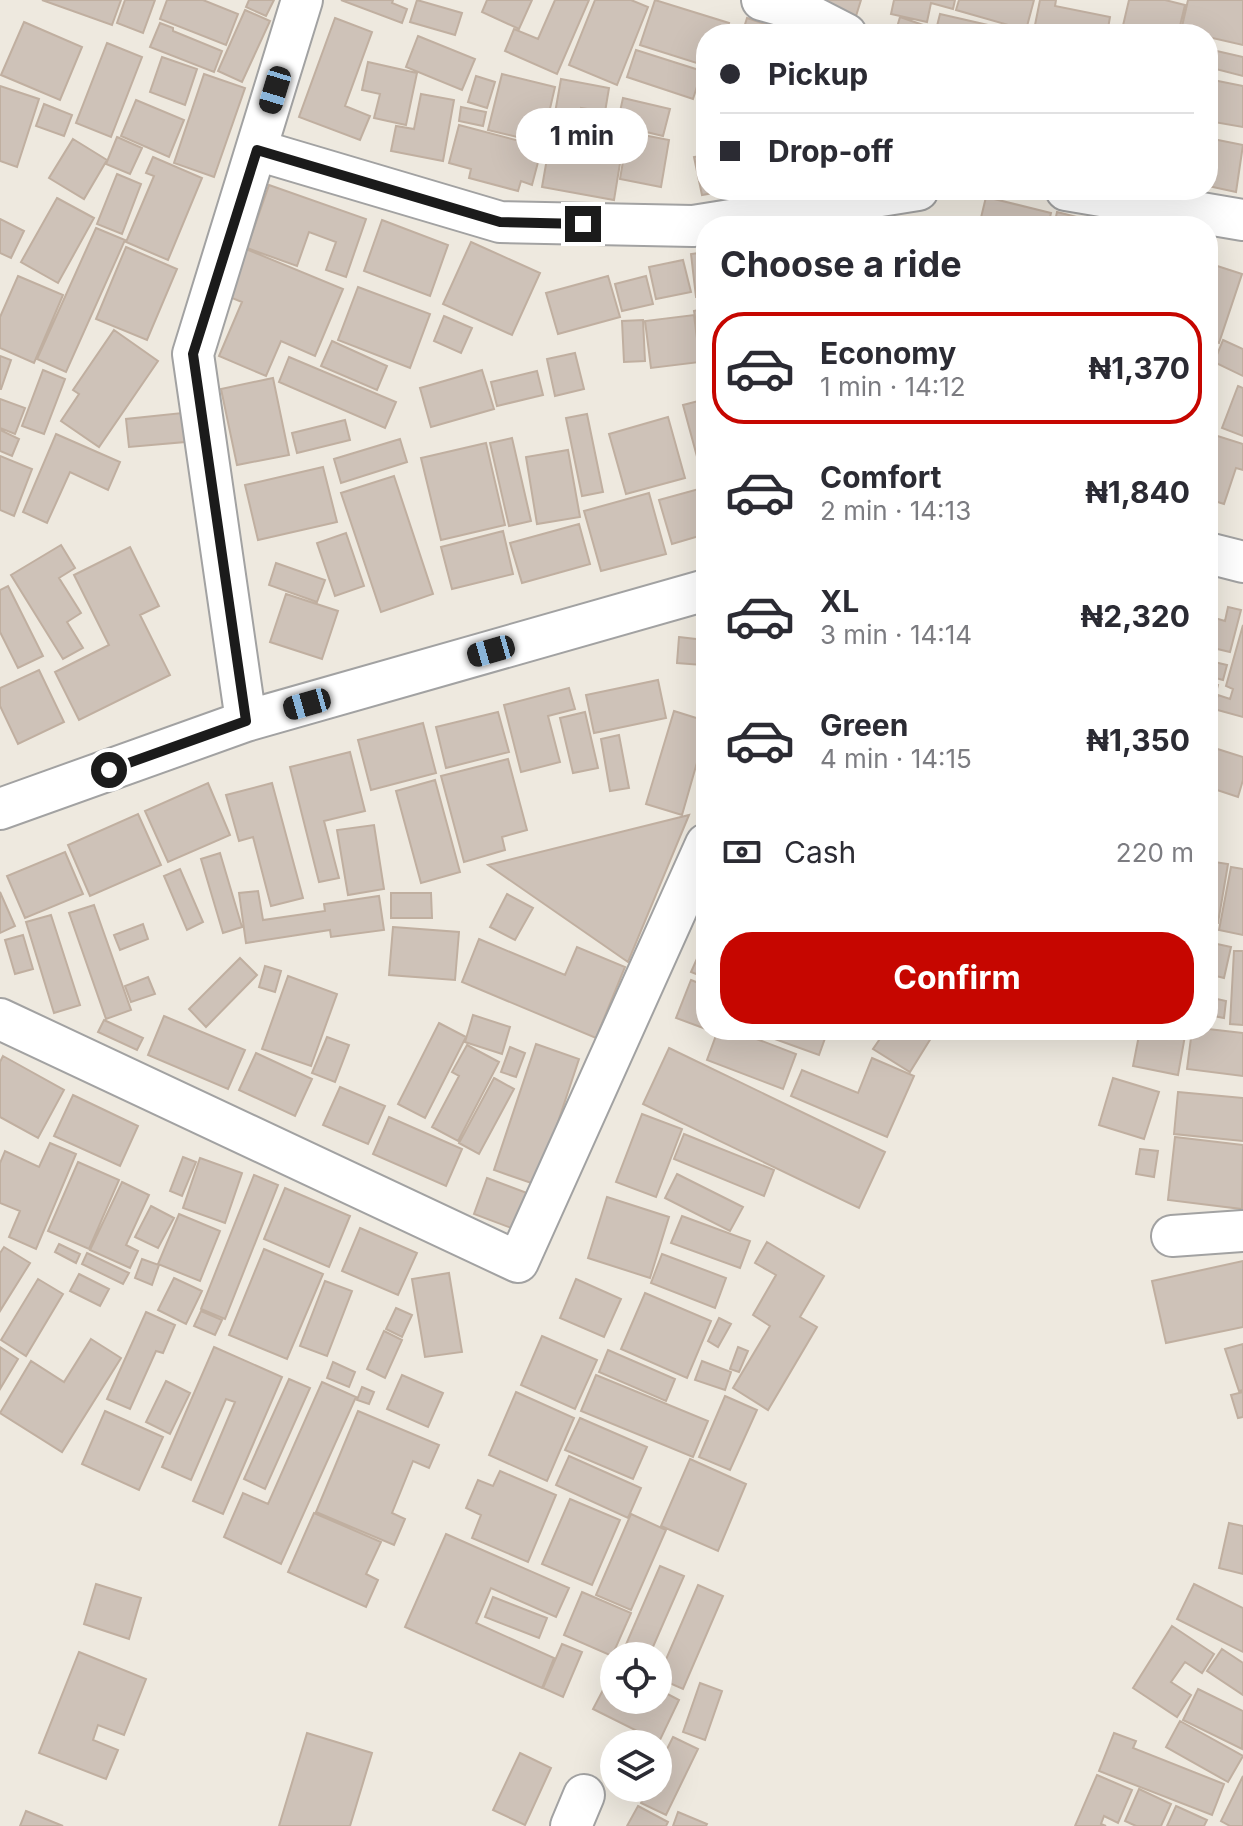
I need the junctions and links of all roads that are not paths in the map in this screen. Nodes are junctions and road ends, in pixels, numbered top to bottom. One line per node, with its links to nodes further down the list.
1 (302, 0): 4 (street)
2 (762, 0): 3 (street)
3 (826, 24)
4 (257, 150): 9 (street); 13 (street)
5 (856, 200): 7 (street)
6 (1125, 200): 8 (street)
7 (756, 216)
8 (1243, 220)
9 (696, 226)
10 (1218, 556): 11 (street)
11 (1243, 562)
12 (696, 593): 13 (street)
13 (246, 721): 14 (street)
14 (0, 809)
15 (696, 866): 16 (street)
16 (0, 1019)
17 (1243, 1231): 18 (street)
18 (1172, 1236)

